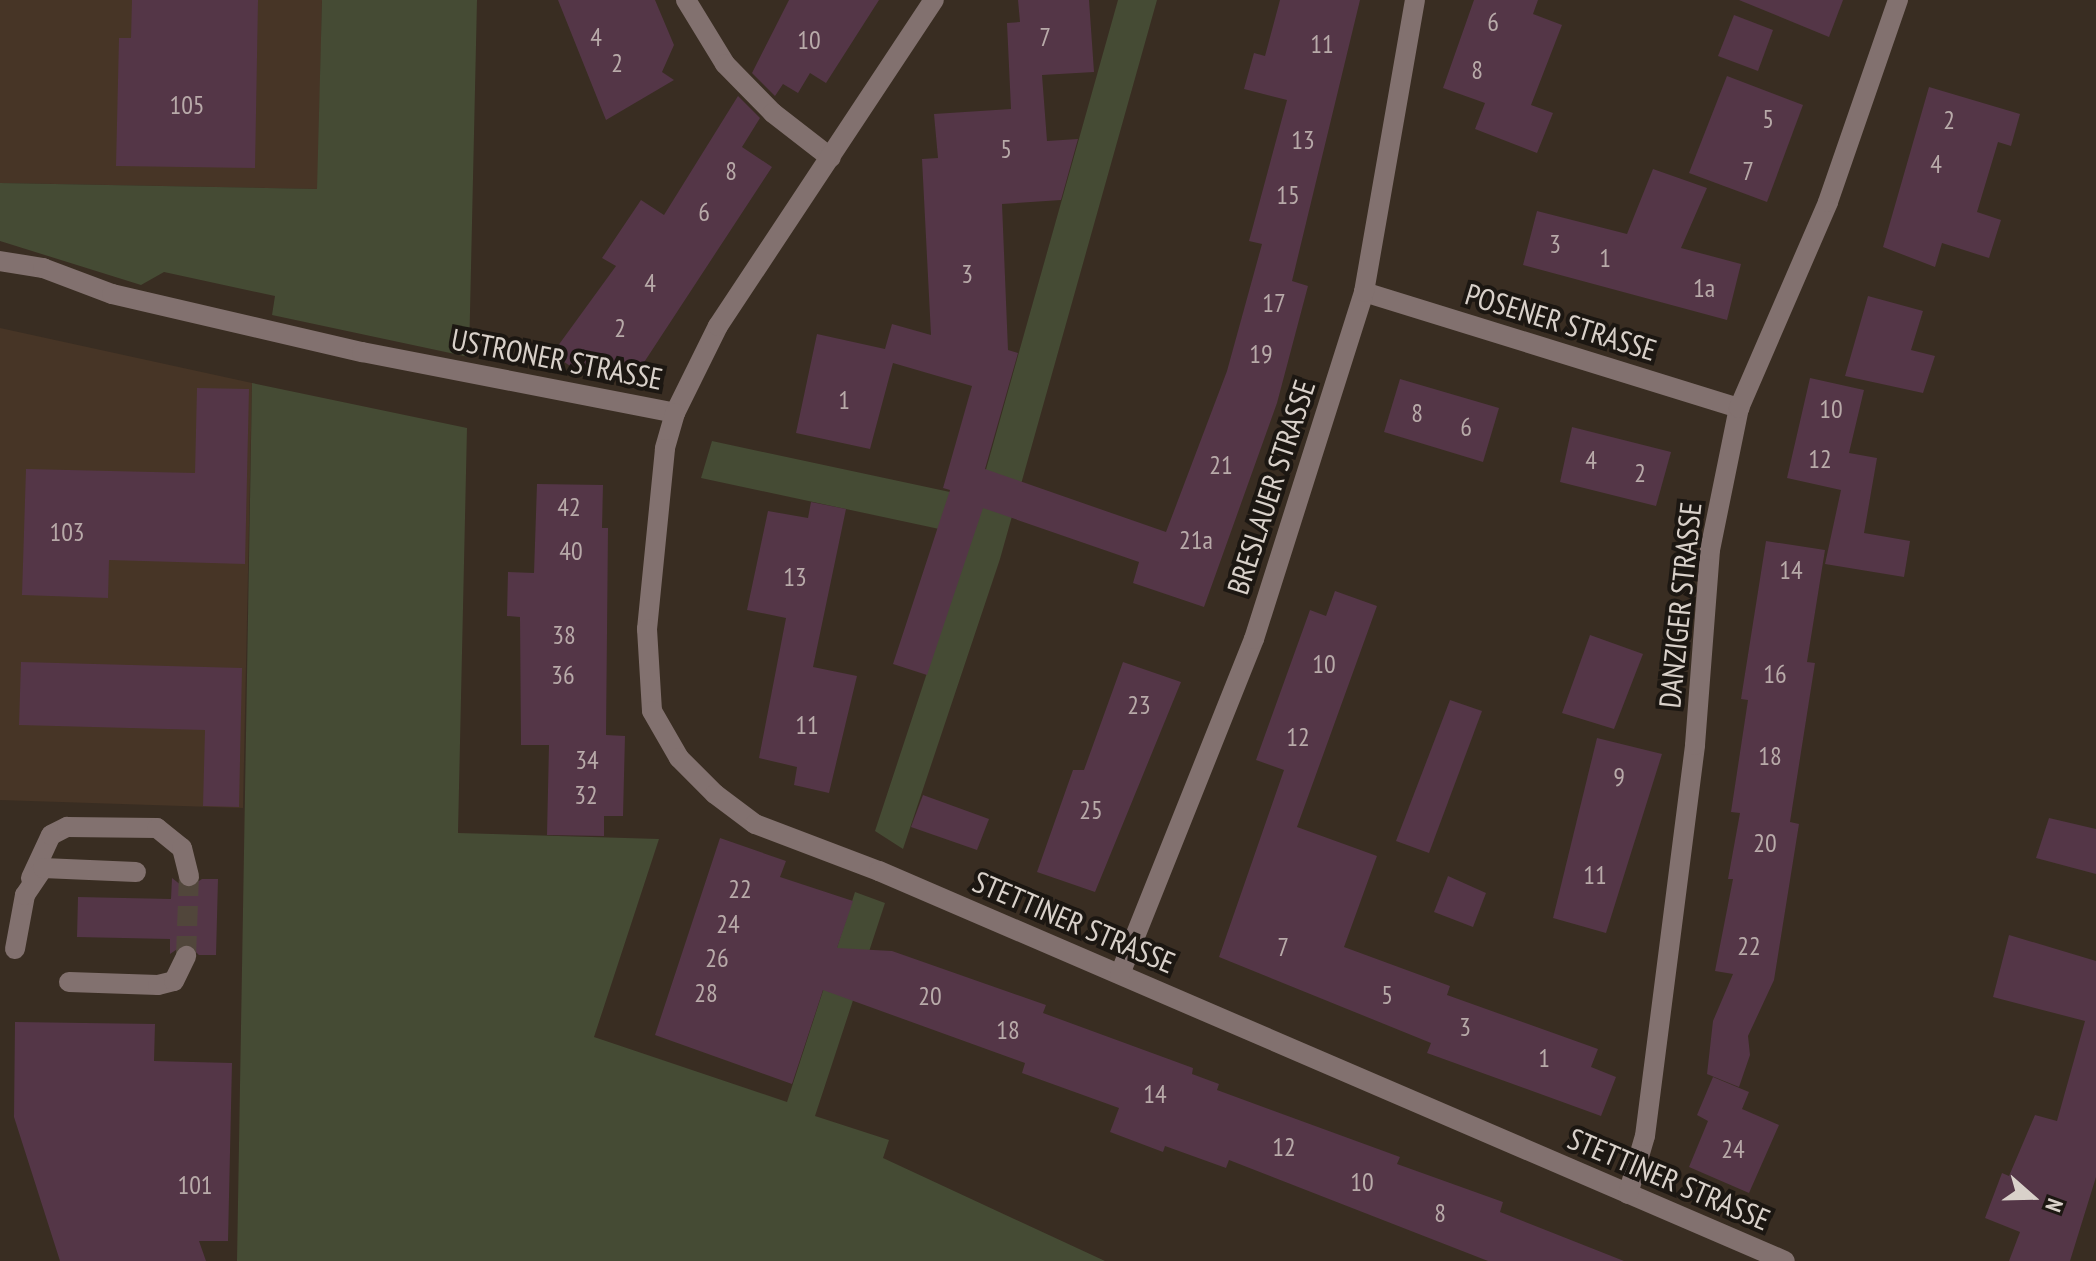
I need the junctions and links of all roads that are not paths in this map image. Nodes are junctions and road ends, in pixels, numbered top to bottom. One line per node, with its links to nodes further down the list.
1 (686, 0): 5 (street)
2 (934, 0): 5 (street, USTRONER STRASSE)
3 (1415, 0): 7 (street, BRESLAUER STRASSE)
4 (1898, 0): 8 (street, DANZIGER STRASSE)
5 (831, 158): 9 (street, USTRONER STRASSE)
6 (0, 261): 9 (street, USTRONER STRASSE)
7 (1364, 292): 8 (street, POSENER STRASSE); 15 (street, BRESLAUER STRASSE)
8 (1739, 408): 17 (street, DANZIGER STRASSE)
9 (675, 413): 15 (street, STETTINER STRASSE)
10 (136, 872): 12 (street)
11 (189, 876): 12 (street)
12 (31, 878): 13 (street)
13 (15, 949)
14 (186, 956): 16 (street)
15 (1120, 974): 17 (street, STETTINER STRASSE)
16 (69, 982)
17 (1628, 1194): 18 (street, STETTINER STRASSE)
18 (1785, 1261)

